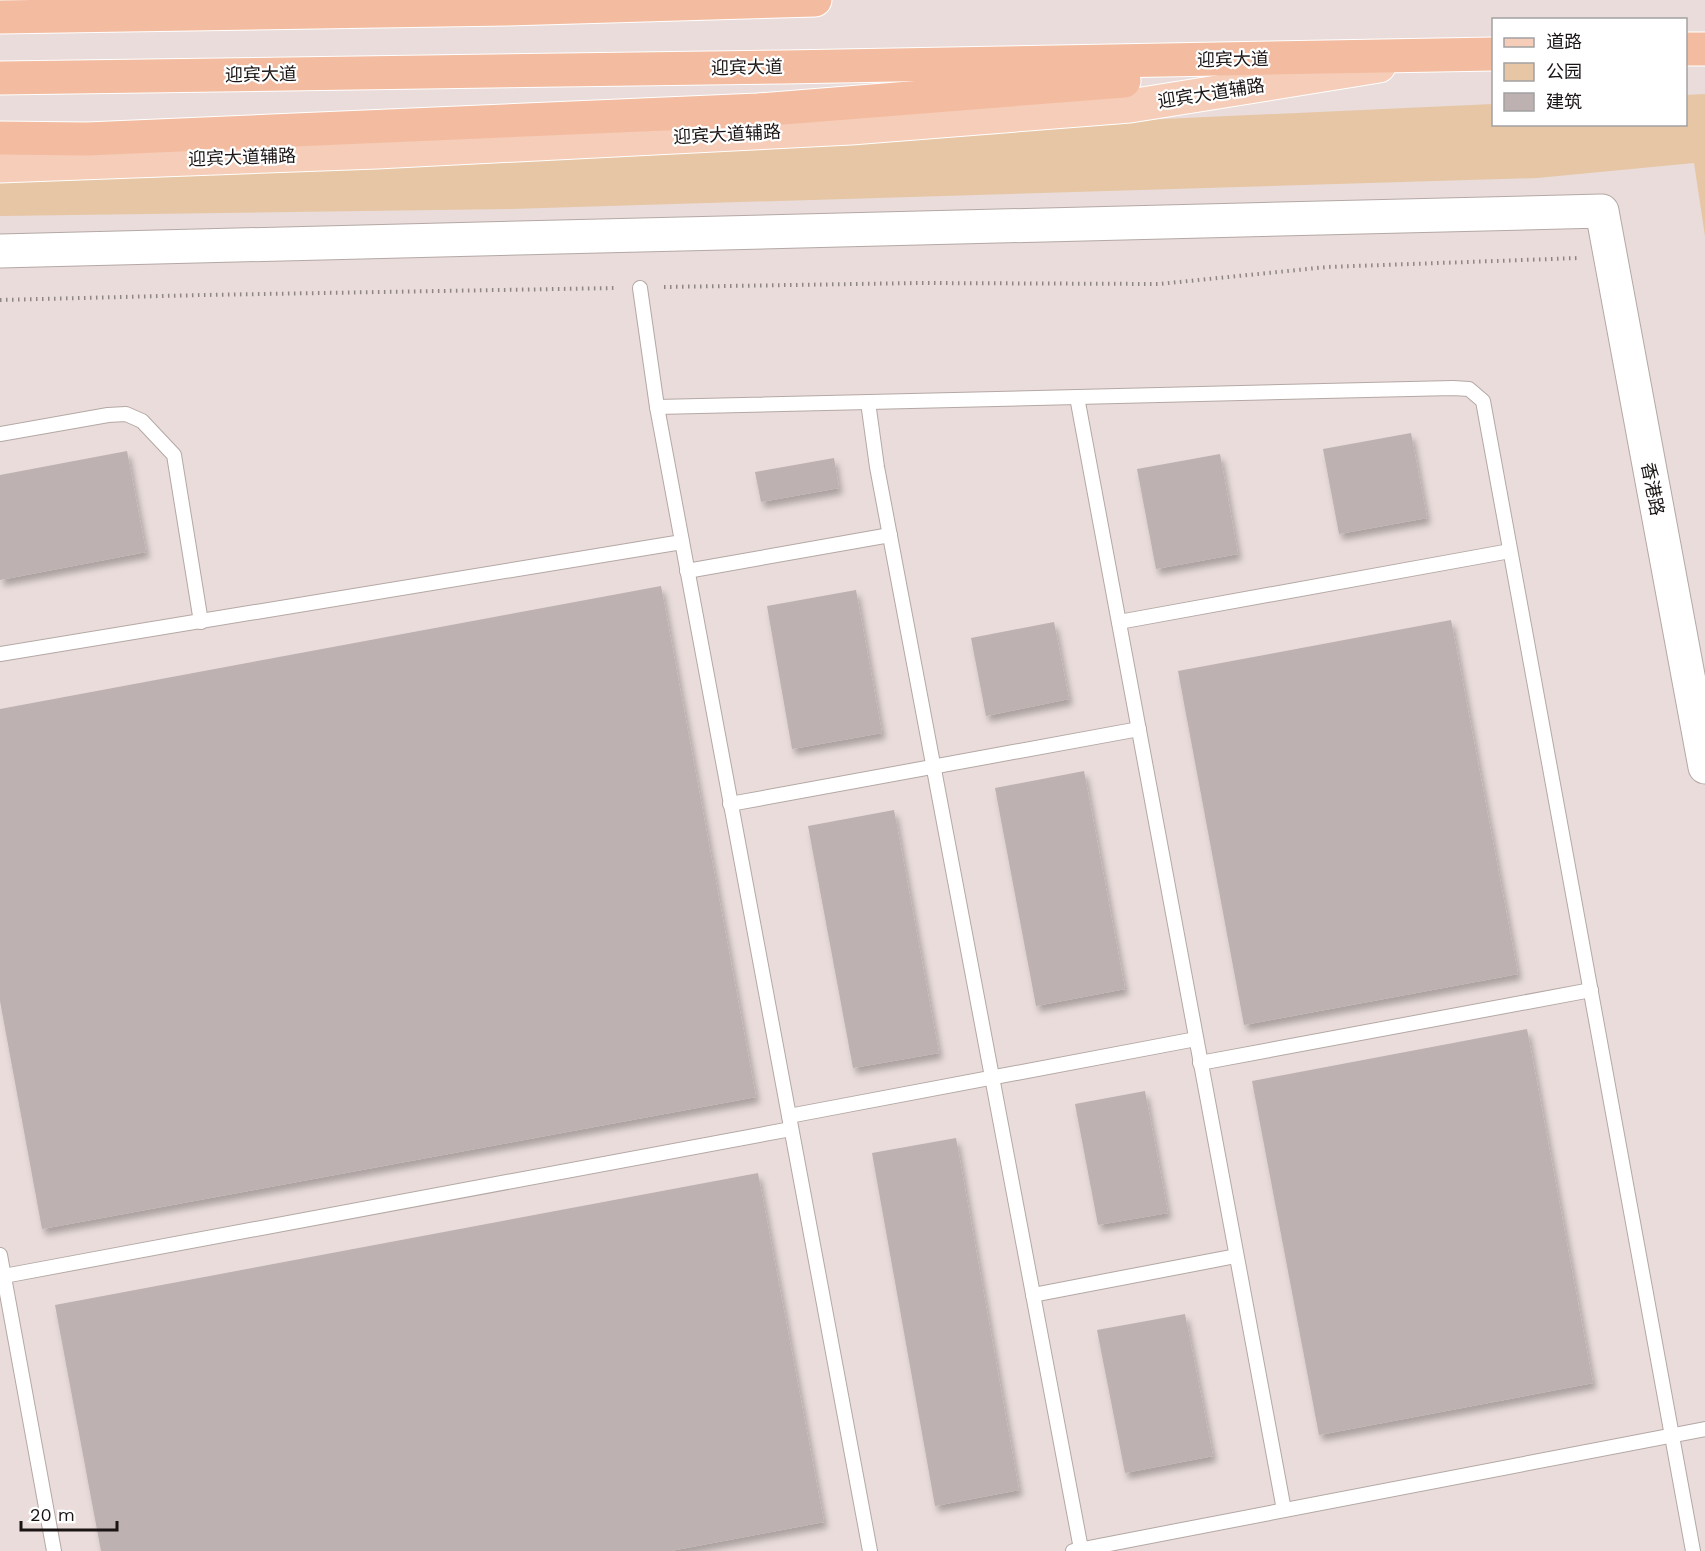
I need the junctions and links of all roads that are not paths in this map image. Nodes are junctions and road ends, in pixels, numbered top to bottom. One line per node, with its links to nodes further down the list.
1 (815, 0): 2 (highway)
2 (0, 17)
3 (1687, 49): 4 (highway)
4 (1705, 49)
5 (1492, 54): 6 (highway, 迎宾大道)
6 (1450, 55): 7 (highway, 迎宾大道); 8 (highway); 9 (main road, 迎宾大道辅路)
7 (0, 78)
8 (0, 138)
9 (0, 166)
10 (0, 251): 24 (street, 香港路)
11 (640, 288): 14 (lane)
12 (1077, 397): 13 (lane); 18 (lane); 21 (lane)
13 (868, 402): 14 (lane); 16 (lane)
14 (657, 407): 17 (lane)
15 (0, 434): 20 (lane)
16 (890, 535): 19 (lane); 25 (lane)
17 (682, 542): 19 (lane); 20 (lane)
18 (1510, 551): 21 (lane); 27 (lane)
19 (687, 571): 26 (lane)
20 (201, 622): 22 (lane)
21 (1119, 622): 23 (lane)
22 (0, 654)
23 (1138, 729): 25 (lane); 28 (lane)
24 (1705, 767)
25 (934, 768): 26 (lane); 30 (lane)
26 (730, 804): 31 (lane)
27 (1591, 990): 29 (lane); 37 (lane)
28 (1196, 1039): 29 (lane); 30 (lane)
29 (1200, 1063): 33 (lane)
30 (992, 1077): 31 (lane); 35 (lane)
31 (790, 1123): 34 (lane); 41 (lane)
32 (0, 1256): 34 (lane)
33 (1236, 1256): 35 (lane); 38 (lane)
34 (4, 1276): 40 (lane)
35 (1033, 1294): 39 (lane)
36 (1705, 1429): 37 (lane)
37 (1672, 1436): 38 (lane); 42 (lane)
38 (1284, 1510): 39 (lane)
39 (1077, 1550)
40 (54, 1551)
41 (870, 1551)
42 (1693, 1551)

